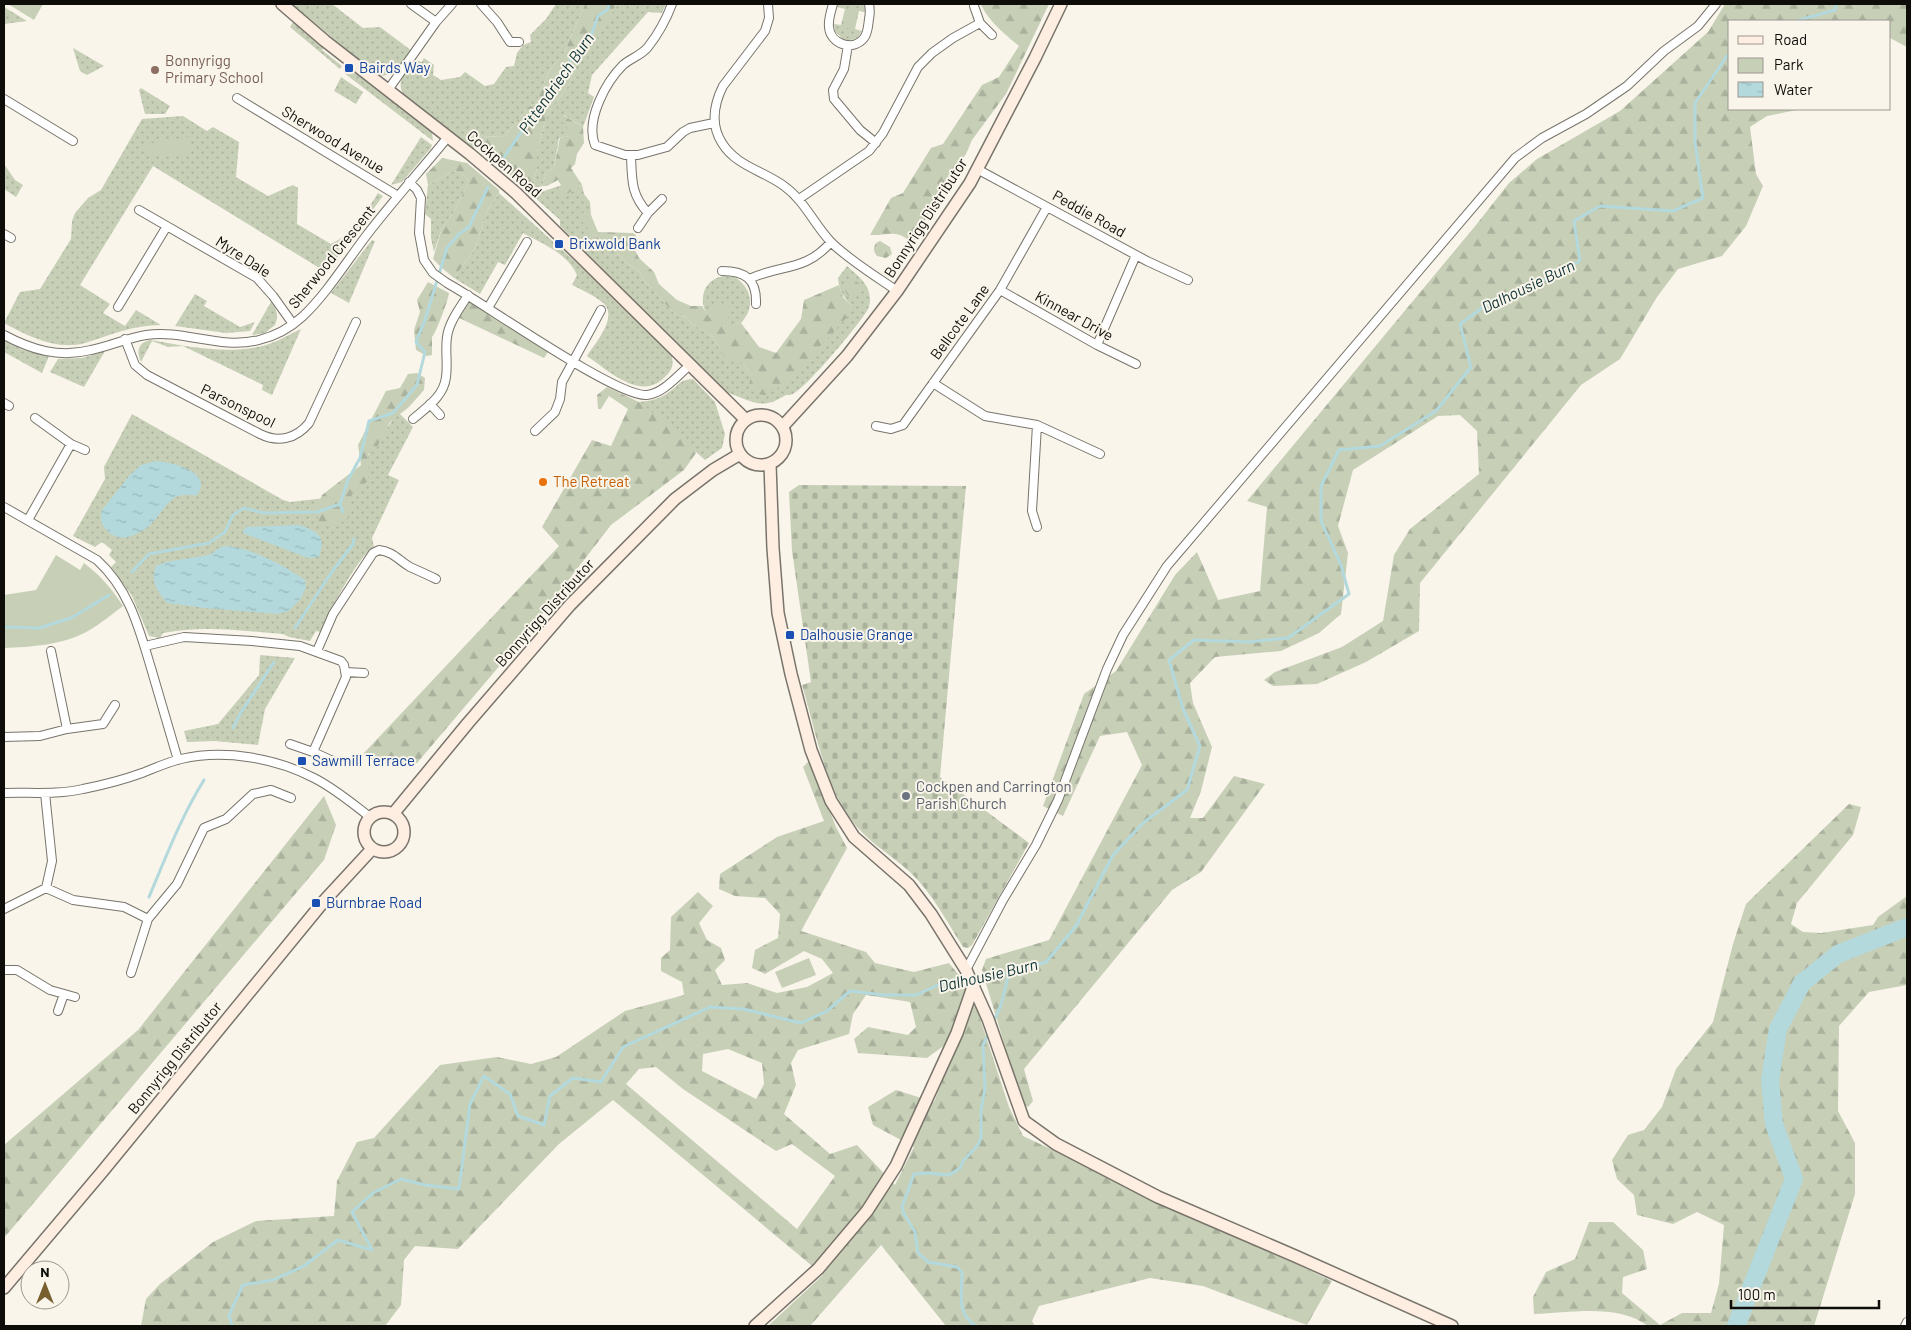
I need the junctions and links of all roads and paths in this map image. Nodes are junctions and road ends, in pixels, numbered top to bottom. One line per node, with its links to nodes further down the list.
1 (282, 4): 17 (main road, Cockpen Road)
2 (411, 4): 12 (street)
3 (452, 4): 12 (street)
4 (480, 4): 15 (street)
5 (672, 4): 24 (street)
6 (768, 4): 20 (street)
7 (833, 4): 16 (street)
8 (869, 4): 16 (street)
9 (1060, 4): 25 (main road, Bonnyrigg Distributor)
10 (1716, 4): 97 (street)
11 (974, 6): 13 (street)
12 (436, 22): 17 (street)
13 (980, 23): 14 (street); 23 (street)
14 (992, 35)
15 (519, 42)
16 (848, 45): 23 (street)
17 (388, 90): 21 (main road, Cockpen Road)
18 (4, 98): 22 (street)
19 (236, 98): 27 (street, Sherwood Avenue)
20 (714, 123): 24 (street); 28 (street)
21 (448, 137): 26 (street, Sherwood Crescent); 55 (main road, Cockpen Road)
22 (73, 141)
23 (876, 143): 28 (street)
24 (631, 156): 32 (street)
25 (977, 169): 30 (street, Peddie Road); 42 (main road, Bonnyrigg Distributor)
26 (409, 182): 27 (street, Sherwood Crescent); 43 (street)
27 (398, 196): 49 (street, Sherwood Crescent)
28 (799, 199): 36 (street)
29 (662, 200): 32 (street)
30 (1047, 207): 37 (street, Peddie Road); 41 (street, Bellcote Lane)
31 (139, 210): 33 (street, Myre Dale)
32 (648, 213): 34 (street)
33 (167, 226): 45 (street); 49 (street, Myre Dale)
34 (638, 228)
35 (527, 242): 46 (street)
36 (831, 242): 39 (street); 42 (street)
37 (1136, 255): 40 (street, Peddie Road); 52 (street)
38 (722, 272): 39 (street)
39 (749, 279): 44 (street)
40 (1188, 280)
41 (1000, 290): 52 (street, Kinnear Drive); 56 (street, Bellcote Lane)
42 (897, 291): 62 (main road, Bonnyrigg Distributor)
43 (468, 295): 46 (street); 57 (street)
44 (756, 304)
45 (118, 307)
46 (488, 308): 53 (street)
47 (600, 310): 53 (street)
48 (356, 322): 51 (street, Parsonspool)
49 (293, 324): 51 (street, Sherwood Crescent)
50 (4, 336): 51 (street, Sherwood Crescent)
51 (125, 339)
52 (1097, 345): 54 (street, Kinnear Drive)
53 (573, 361): 55 (street); 65 (street)
54 (1136, 364)
55 (690, 365): 61 (main road, Cockpen Road)
56 (932, 383): 63 (street, Bellcote Lane); 64 (street)
57 (430, 404): 58 (street); 60 (street)
58 (440, 415)
59 (34, 418): 66 (street)
60 (413, 419)
61 (746, 420): 62 (main road); 68 (main road)
62 (783, 426): 70 (main road)
63 (876, 426)
64 (1037, 426): 69 (street); 73 (street)
65 (535, 431)
66 (70, 444): 67 (street); 72 (street)
67 (85, 450)
68 (740, 454): 70 (main road); 90 (main road, Bonnyrigg Distributor)
69 (1100, 454)
70 (770, 464): 97 (main road)
71 (4, 507): 72 (street)
72 (28, 520): 75 (street)
73 (1036, 527)
74 (436, 579): 77 (street)
75 (145, 646): 77 (street); 85 (street)
76 (51, 651): 81 (street)
77 (317, 651): 78 (street)
78 (346, 672): 79 (street); 84 (street)
79 (364, 673)
80 (115, 705): 81 (street)
81 (67, 729): 82 (street)
82 (4, 736)
83 (290, 744): 84 (street)
84 (313, 752): 86 (street)
85 (178, 760): 88 (street); 91 (street)
86 (335, 762)
87 (4, 793): 88 (street)
88 (45, 793): 93 (street)
89 (291, 798): 95 (street)
90 (393, 814): 91 (main road); 92 (main road)
91 (370, 818): 92 (main road)
92 (372, 849): 103 (main road, Bonnyrigg Distributor)
93 (46, 888): 94 (street); 95 (street)
94 (4, 909)
95 (148, 919): 98 (street)
96 (4, 970): 100 (street)
97 (966, 970): 99 (main road)
98 (131, 973)
99 (974, 984): 105 (main road); 106 (main road)
100 (64, 994): 101 (street); 102 (street)
101 (74, 997)
102 (58, 1011)
103 (4, 1288)
104 (1907, 1322): 107 (street)
105 (755, 1326)
106 (1452, 1326)
107 (1905, 1326)

